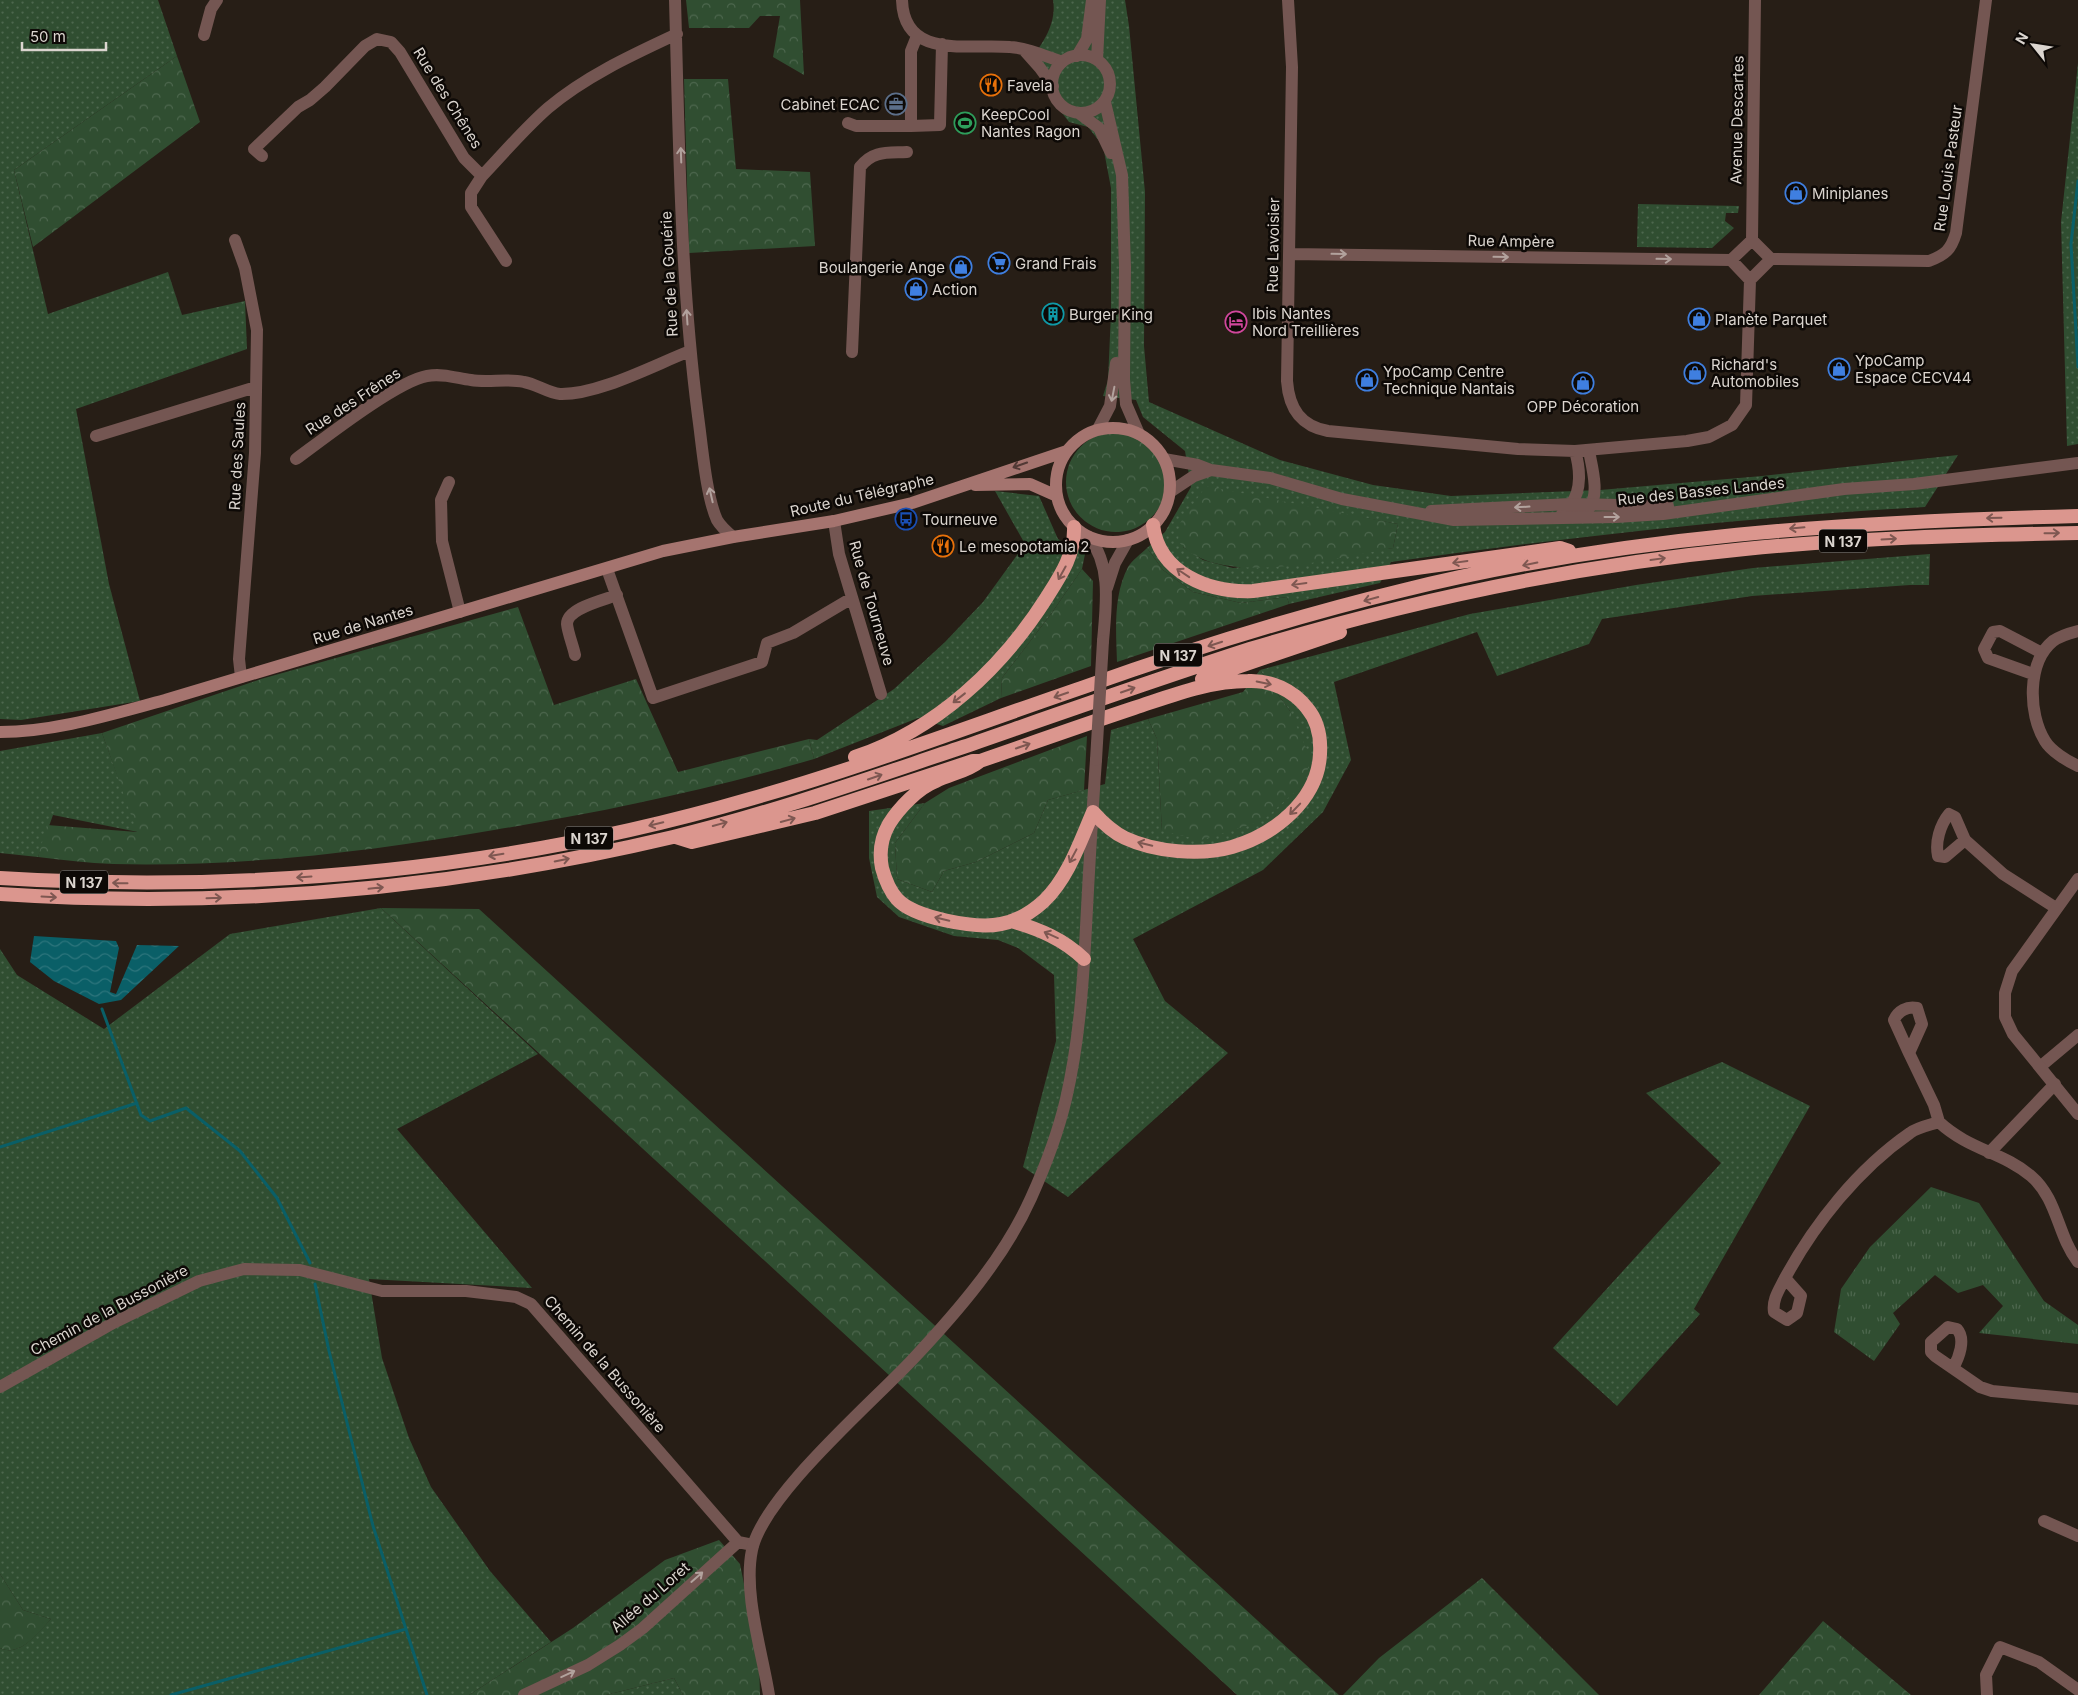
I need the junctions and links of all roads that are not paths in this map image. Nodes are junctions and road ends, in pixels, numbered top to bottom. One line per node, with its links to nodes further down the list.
1 (217, 0): 10 (street)
2 (675, 0): 9 (street, Rue de la Gouérie)
3 (902, 0): 11 (street)
4 (1092, 0): 14 (street)
5 (1100, 0): 15 (street)
6 (1288, 0): 27 (street, Rue Lavoisier)
7 (1755, 0): 26 (street, Avenue Descartes)
8 (1986, 0): 28 (street, Rue Louis Pasteur)
9 (677, 34): 24 (street, Rue des Chênes); 32 (street, Rue de la Gouérie, one-way to 9)
10 (204, 35)
11 (917, 36): 12 (street); 21 (street)
12 (942, 44): 13 (street); 21 (street)
13 (1022, 48): 16 (street); 17 (street)
14 (1077, 56): 15 (street); 16 (street)
15 (1097, 60): 18 (street)
16 (1062, 62): 17 (street)
17 (1053, 86): 19 (street)
18 (1105, 102): 19 (street); 36 (street)
19 (1080, 114): 35 (street, one-way to 35)
20 (848, 123): 21 (street)
21 (911, 126)
22 (907, 152): 33 (street)
23 (262, 156): 24 (street, Rue des Chênes)
24 (482, 176): 30 (street)
25 (235, 240): 34 (street, Rue des Saules)
26 (1752, 240): 28 (street); 29 (street)
27 (1290, 254): 29 (street, Rue Ampère, one-way to 29); 39 (street, Rue Lavoisier)
28 (1771, 259): 31 (street)
29 (1731, 260): 31 (street)
30 (506, 262)
31 (1750, 280): 40 (street)
32 (690, 351): 42 (street, Rue des Frênes); 59 (street, Rue de la Gouérie, one-way to 32)
33 (852, 352)
34 (256, 388): 37 (street); 73 (street, Rue des Saules)
35 (1098, 429): 36 (main road); 38 (main road)
36 (1139, 434): 41 (main road)
37 (96, 436)
38 (1067, 451): 46 (main road, Route du Télégraphe, one-way to 46); 48 (main road)
39 (1575, 451): 40 (street, Rue Lavoisier); 49 (street)
40 (1590, 451): 50 (street)
41 (1164, 459): 44 (street, Rue des Basses Landes); 47 (main road)
42 (296, 460)
43 (2078, 463): 51 (street, Rue des Basses Landes)
44 (1211, 470): 47 (street); 52 (street, Rue des Basses Landes)
45 (449, 482): 67 (street)
46 (967, 486): 48 (main road, Route du Télégraphe); 55 (main road, Route du Télégraphe)
47 (1170, 492): 56 (main road)
48 (1056, 496): 57 (main road)
49 (1571, 504): 50 (street); 52 (street, one-way to 52)
50 (1592, 504): 51 (street); 54 (street)
51 (1718, 506): 54 (street, Rue des Basses Landes, one-way to 51)
52 (1410, 512): 54 (street, Rue des Basses Landes)
53 (2078, 516): 62 (highway, N 137, one-way to 62)
54 (1546, 518)
55 (834, 521): 59 (main road, Route du Télégraphe); 66 (street, Rue de Tourneuve)
56 (1153, 525): 61 (main road); 62 (highway, one-way to 56)
57 (1074, 527): 60 (main road); 79 (highway, one-way to 79)
58 (2078, 533): 68 (highway, N 137, one-way to 58)
59 (733, 537): 63 (main road, Rue de Nantes)
60 (1089, 537): 61 (main road); 64 (street)
61 (1128, 540): 64 (street)
62 (1577, 553): 79 (highway, N 137, one-way to 79)
63 (608, 569): 65 (street); 67 (main road, Rue de Nantes)
64 (1107, 590): 80 (street, bridge)
65 (617, 595): 66 (street); 71 (street)
66 (852, 598): 74 (street, Rue de Tourneuve)
67 (460, 612): 73 (main road, Rue de Nantes)
68 (1359, 619): 75 (highway); 81 (highway, N 137, one-way to 68)
69 (2078, 631): 70 (street)
70 (2042, 654): 72 (street); 72 (street)
71 (575, 655)
72 (2032, 674): 78 (street)
73 (241, 677): 76 (main road, Rue de Nantes)
74 (881, 694)
75 (1066, 731): 77 (highway, one-way to 75); 80 (highway, one-way to 80)
76 (0, 732)
77 (980, 761): 81 (highway, one-way to 77); 87 (highway, one-way to 77)
78 (2078, 766)
79 (787, 788): 83 (highway, N 137, one-way to 83)
80 (1093, 812): 87 (highway, one-way to 87); 88 (street)
81 (672, 837): 85 (highway, N 137, one-way to 81)
82 (1965, 840): 86 (street)
83 (0, 878)
84 (2078, 879): 86 (street)
85 (0, 894)
86 (2056, 908): 91 (street)
87 (1011, 921): 88 (highway, one-way to 87)
88 (1084, 959): 104 (street)
89 (2078, 1035): 91 (street)
90 (1909, 1053): 94 (street)
91 (2041, 1066): 92 (street)
92 (2055, 1084): 93 (street); 95 (street)
93 (2078, 1114)
94 (1939, 1122): 95 (street); 97 (street)
95 (1989, 1153): 96 (street)
96 (2078, 1262)
97 (1785, 1278)
98 (1953, 1368): 100 (street)
99 (0, 1386): 103 (street, Chemin de la Bussonière)
100 (2078, 1399)
101 (2044, 1521): 102 (street)
102 (2078, 1536)
103 (738, 1542): 104 (street); 106 (street, Allée du Loret, one-way to 103)
104 (753, 1545): 107 (street)
105 (2078, 1690): 108 (street)
106 (524, 1695)
107 (769, 1695)
108 (1987, 1695)

